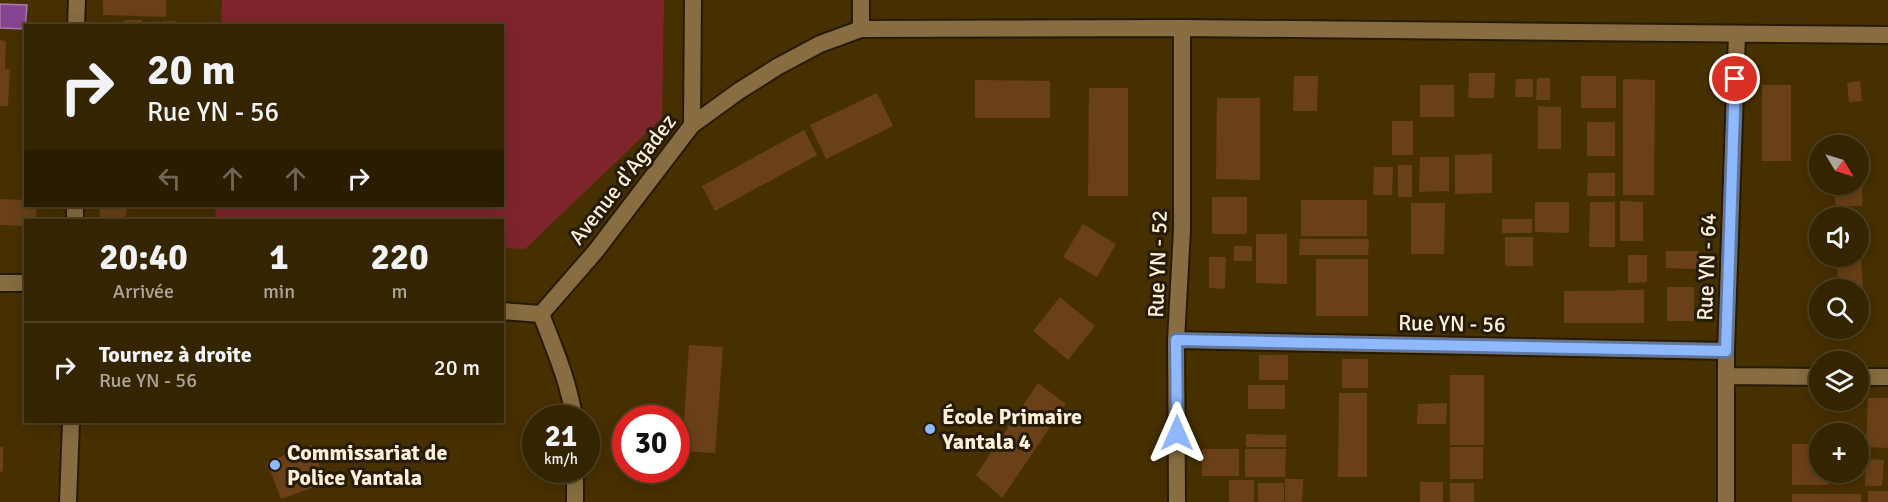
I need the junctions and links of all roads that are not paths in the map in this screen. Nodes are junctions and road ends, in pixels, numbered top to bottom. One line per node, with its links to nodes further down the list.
1 (77, 0): 4 (street)
2 (693, 0): 9 (street)
3 (861, 0): 6 (street)
4 (76, 24)
5 (1182, 28): 6 (street, Avenue d'Agadez); 7 (street, Avenue d'Agadez); 14 (street, Rue YN - 52)
6 (861, 29): 9 (street, Avenue d'Agadez)
7 (1737, 34): 8 (street, Avenue d'Agadez); 15 (street, Rue YN - 64)
8 (1888, 35)
9 (692, 125): 13 (street, Avenue d'Agadez)
10 (0, 283): 11 (street)
11 (24, 283)
12 (504, 311): 13 (street)
13 (541, 314): 20 (street)
14 (1176, 340): 15 (street, Rue YN - 56); 25 (street, Rue YN - 52)
15 (1726, 351): 16 (street, Rue YN - 64)
16 (1726, 376): 17 (street); 26 (street, Rue YN - 64)
17 (1809, 376)
18 (1869, 377): 19 (street)
19 (1888, 377)
20 (572, 405)
21 (71, 423): 23 (street)
22 (575, 483): 24 (street)
23 (68, 502)
24 (575, 502)
25 (1177, 502)
26 (1726, 502)

